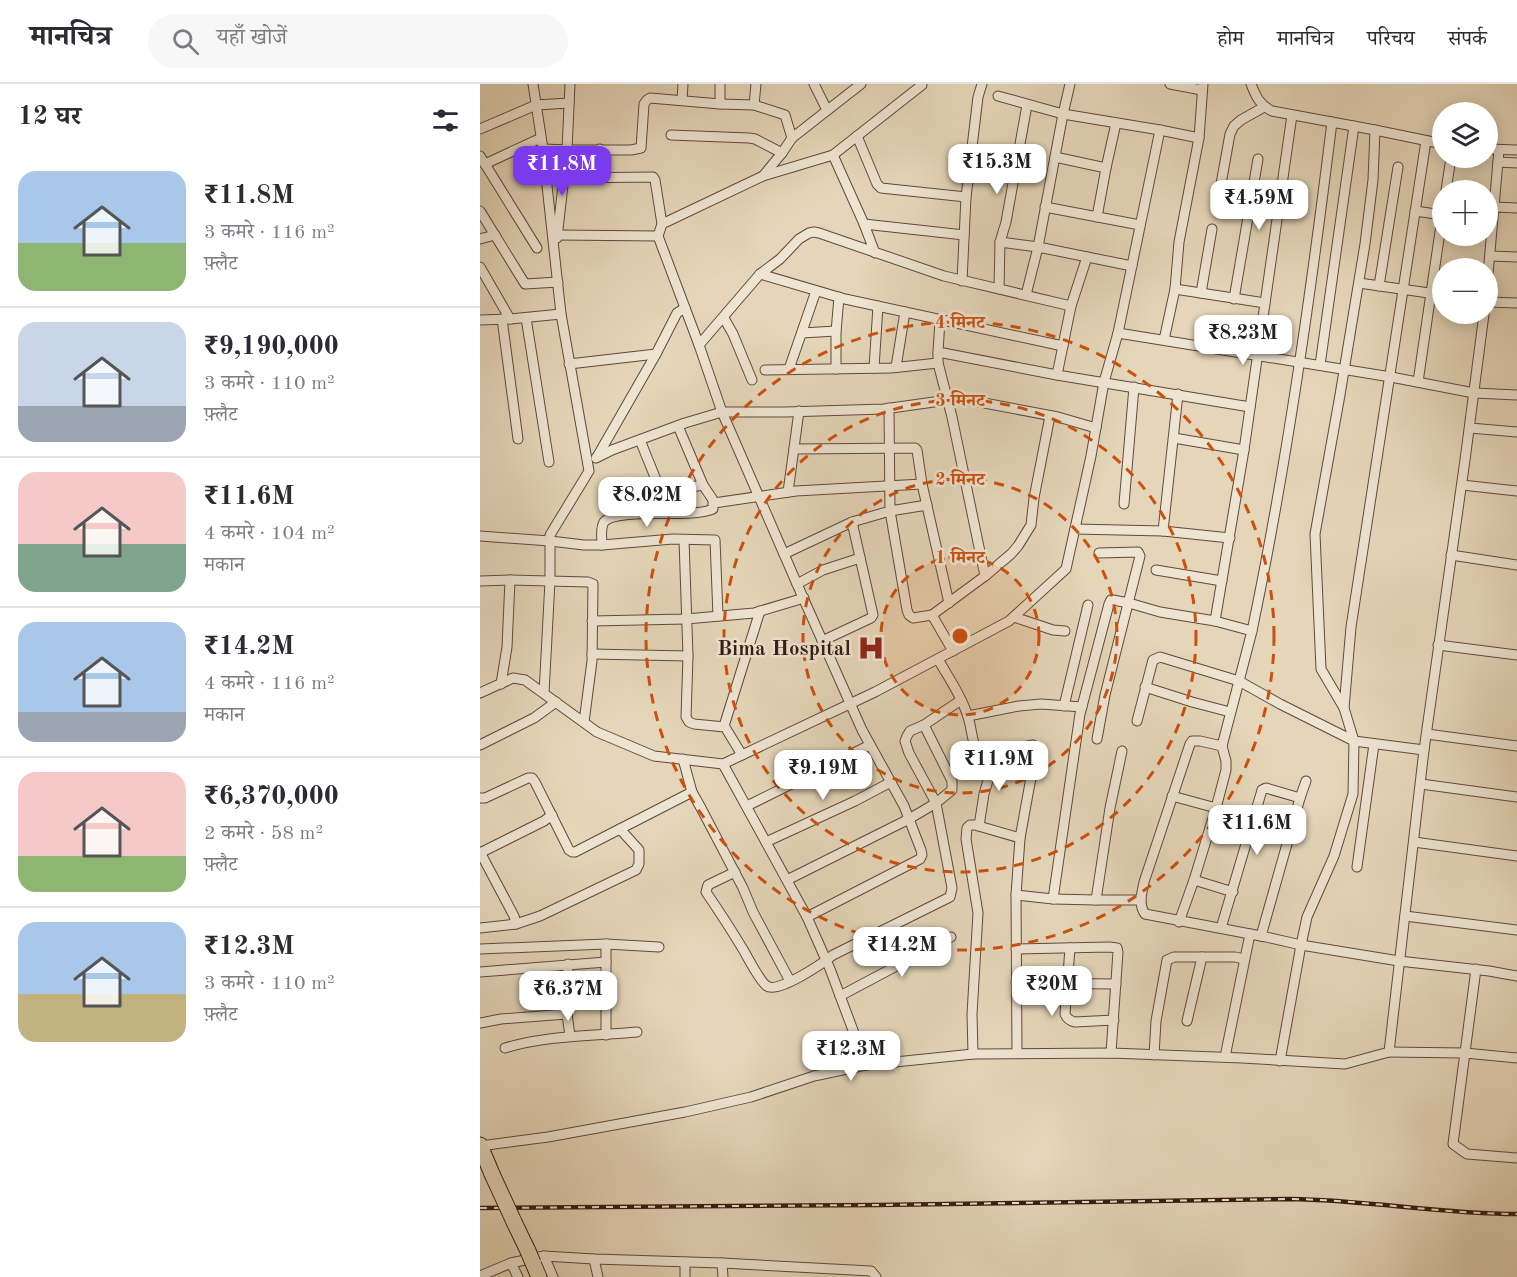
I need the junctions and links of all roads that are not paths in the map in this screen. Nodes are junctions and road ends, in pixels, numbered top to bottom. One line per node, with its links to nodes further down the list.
1 (533, 84): 18 (street)
2 (570, 84): 16 (street)
3 (683, 84): 15 (street)
4 (720, 84): 17 (street)
5 (756, 84): 19 (street)
6 (814, 84): 22 (street)
7 (861, 84): 22 (street)
8 (982, 84): 56 (street)
9 (1070, 84): 23 (street)
10 (1170, 84): 13 (street)
11 (1251, 84): 21 (street)
12 (922, 85): 32 (street)
13 (1202, 87): 35 (street)
14 (998, 96): 20 (street)
15 (682, 100): 17 (street); 39 (street)
16 (569, 103): 18 (street); 40 (street)
17 (720, 104): 19 (street)
18 (537, 105): 28 (street); 33 (street)
19 (754, 105): 34 (street)
20 (1027, 105): 23 (street); 73 (street)
21 (1264, 107): 24 (street); 55 (street)
22 (827, 110): 34 (street)
23 (1063, 114): 26 (street); 45 (street)
24 (1292, 115): 25 (street); 99 (street)
25 (1332, 122): 27 (street); 121 (street)
26 (1116, 123): 29 (street); 51 (street)
27 (1354, 126): 30 (street); 124 (street)
28 (480, 129)
29 (1160, 130): 35 (street); 66 (street)
30 (1375, 130): 36 (street); 87 (street)
31 (671, 135): 43 (street)
32 (857, 136): 44 (street); 56 (street)
33 (542, 138): 38 (street); 47 (street)
34 (792, 138): 43 (street)
35 (1199, 138): 89 (street)
36 (1426, 141): 37 (street); 61 (street)
37 (1432, 142)
38 (543, 149): 40 (street); 78 (street)
39 (600, 149): 40 (street); 54 (street)
40 (567, 150): 53 (street)
41 (1499, 150): 42 (street); 48 (street)
42 (1517, 150)
43 (782, 153): 52 (street)
44 (832, 155): 52 (street); 65 (street)
45 (1055, 157): 51 (street); 57 (street)
46 (1258, 159): 97 (street)
47 (482, 160): 76 (street)
48 (1498, 162): 49 (street)
49 (1517, 163)
50 (1398, 167): 88 (street)
51 (1106, 168): 63 (street)
52 (763, 176): 64 (street)
53 (563, 178): 54 (street); 69 (street)
54 (599, 178): 64 (street)
55 (1219, 195)
56 (966, 197): 70 (street)
57 (1046, 207): 63 (street); 75 (street)
58 (1498, 207): 59 (street)
59 (1517, 208)
60 (480, 211): 68 (street)
61 (1415, 211): 62 (street); 91 (street)
62 (1432, 213)
63 (1097, 217): 66 (street)
64 (662, 224): 71 (street)
65 (864, 224): 70 (street); 77 (street)
66 (1140, 225): 82 (street)
67 (1212, 229): 93 (street)
68 (495, 235): 72 (street); 86 (street)
69 (557, 235): 71 (street); 78 (street)
70 (964, 235): 85 (street)
71 (658, 236): 103 (street)
72 (480, 239)
73 (1000, 242): 75 (street); 90 (street)
74 (1490, 246): 79 (street)
75 (1038, 247): 80 (street); 95 (street)
76 (537, 248)
77 (875, 253): 84 (street); 85 (street)
78 (555, 256): 86 (street)
79 (1490, 256): 81 (street)
80 (1087, 257): 82 (street); 102 (street)
81 (1517, 257)
82 (1132, 266): 114 (street)
83 (480, 267): 108 (street)
84 (760, 274): 92 (street); 107 (street)
85 (962, 281): 90 (street)
86 (558, 282): 105 (street)
87 (1359, 283): 88 (street); 129 (street)
88 (1379, 286): 91 (street)
89 (1175, 289): 93 (street); 115 (street)
90 (999, 290): 95 (street)
91 (1404, 290): 94 (street); 132 (street)
92 (816, 291): 96 (street); 113 (street)
93 (1201, 293): 97 (street)
94 (1432, 293): 135 (street)
95 (1026, 295): 102 (street)
96 (839, 297): 101 (street); 112 (street)
97 (1234, 298): 99 (street)
98 (1498, 302): 100 (street)
99 (1265, 303): 120 (street)
100 (1517, 303)
101 (878, 306): 104 (street); 126 (street)
102 (1071, 306): 117 (street)
103 (685, 308): 116 (street); 119 (street)
104 (905, 312): 110 (street); 125 (street)
105 (561, 314): 106 (street); 123 (street)
106 (526, 318): 108 (street); 157 (street)
107 (724, 318): 116 (street); 133 (street)
108 (506, 319): 109 (street); 151 (street)
109 (480, 320)
110 (940, 320): 117 (street); 118 (street)
111 (1483, 324): 137 (street)
112 (836, 332): 113 (street); 128 (street)
113 (802, 333): 127 (street)
114 (1118, 333): 115 (street); 134 (street)
115 (1164, 340): 120 (street)
116 (699, 345): 144 (street)
117 (1063, 346): 131 (street)
118 (938, 352): 122 (street); 131 (street)
119 (656, 354): 123 (street); 156 (street)
120 (1258, 356): 121 (street); 141 (street)
121 (1300, 361): 124 (street); 204 (street)
122 (938, 363): 125 (street); 140 (street)
123 (569, 364): 158 (street)
124 (1320, 365): 129 (street)
125 (896, 367): 126 (street)
126 (874, 368): 128 (street)
127 (789, 369): 128 (street); 130 (street)
128 (836, 369)
129 (1345, 369): 132 (street); 222 (street)
130 (765, 370)
131 (1057, 375): 134 (street)
132 (1390, 376): 135 (street); 222 (street)
133 (752, 380)
134 (1104, 382): 136 (street); 147 (street)
135 (1418, 382): 137 (street)
136 (1134, 387): 138 (street); 168 (street)
137 (1474, 393): 139 (street); 148 (street)
138 (1178, 394): 141 (street); 150 (street)
139 (1517, 395)
140 (948, 400): 142 (street); 145 (street); 186 (street)
141 (1250, 407): 155 (street)
142 (888, 408): 143 (street); 153 (street)
143 (799, 411): 144 (street); 154 (street)
144 (722, 412): 146 (street); 166 (street)
145 (1050, 416): 147 (street); 186 (street)
146 (678, 426): 152 (street); 160 (street)
147 (1096, 428): 173 (street)
148 (1470, 428): 149 (street); 161 (street)
149 (1517, 432)
150 (1174, 438): 155 (street); 174 (street)
151 (518, 439)
152 (640, 440): 156 (street); 164 (street)
153 (889, 447): 154 (street); 159 (street); 162 (street)
154 (794, 449): 165 (street)
155 (1244, 450): 176 (street)
156 (596, 458): 158 (street)
157 (549, 462)
158 (589, 471): 178 (street)
159 (922, 484): 162 (street); 169 (street)
160 (703, 485): 164 (street); 167 (street)
161 (1462, 485): 163 (street); 182 (street)
162 (890, 486): 165 (street); 170 (street)
163 (1517, 491)
164 (661, 492): 171 (street)
165 (788, 492): 166 (street)
166 (760, 497): 167 (street); 181 (street)
167 (714, 503): 171 (street)
168 (1124, 504)
169 (927, 505): 170 (street); 193 (street)
170 (890, 511): 172 (street); 197 (street)
171 (668, 513): 179 (street)
172 (852, 522): 181 (street); 183 (street)
173 (1075, 529): 174 (street); 199 (street)
174 (1163, 531): 176 (street)
175 (480, 536): 178 (street)
176 (1230, 538): 189 (street)
177 (684, 540): 179 (street); 198 (street); 200 (street)
178 (550, 541): 179 (street); 190 (street)
179 (602, 546)
180 (1100, 553): 194 (street)
181 (784, 554): 191 (street)
182 (1451, 555): 184 (street); 206 (street)
183 (860, 558): 191 (street); 205 (street)
184 (1517, 565)
185 (1156, 570): 189 (street)
186 (985, 576): 193 (street)
187 (510, 580): 188 (street); 190 (street); 213 (street)
188 (480, 581)
189 (1222, 581): 202 (street)
190 (550, 582): 201 (street); 216 (street)
191 (797, 584): 192 (street)
192 (804, 598): 196 (street); 205 (street)
193 (949, 603): 197 (street)
194 (1129, 603): 202 (street); 221 (street); 230 (street)
195 (1088, 604): 220 (street)
196 (760, 611): 198 (street); 228 (street)
197 (932, 615): 207 (street)
198 (718, 616): 200 (street)
199 (1014, 617): 203 (street); 207 (street)
200 (686, 620): 201 (street); 209 (street)
201 (592, 621): 208 (street)
202 (1215, 621): 204 (street)
203 (1065, 631)
204 (1252, 631): 212 (street)
205 (822, 641): 219 (street)
206 (1438, 645): 210 (street); 229 (street)
207 (953, 651): 211 (street)
208 (592, 654): 209 (street); 226 (street)
209 (688, 656): 228 (street)
210 (1517, 656)
211 (938, 659): 217 (street); 219 (street)
212 (1239, 681): 214 (street); 223 (street); 231 (street)
213 (501, 684): 215 (street); 216 (street)
214 (1145, 687): 223 (street); 225 (street)
215 (480, 693)
216 (544, 693): 218 (street)
217 (961, 700): 224 (street); 227 (street)
218 (556, 702): 226 (street); 233 (street)
219 (850, 704): 234 (street); 240 (street)
220 (1064, 706): 221 (street); 224 (street)
221 (1082, 707): 269 (street)
222 (1344, 708): 231 (street)
223 (1230, 712): 235 (street)
224 (968, 716): 239 (street)
225 (1137, 721)
226 (585, 722): 241 (street)
227 (924, 725): 251 (street); 251 (street)
228 (724, 726): 240 (street)
229 (1427, 734): 236 (street); 237 (street)
230 (1096, 739)
231 (1354, 741): 232 (street); 283 (street)
232 (1374, 744): 237 (street); 263 (street)
233 (480, 745)
234 (870, 745): 244 (street); 252 (street)
235 (1222, 746): 247 (street); 253 (street)
236 (1517, 746)
237 (1425, 750): 245 (street)
238 (1122, 751): 270 (street)
239 (996, 753): 256 (street); 258 (street)
240 (742, 755): 242 (street)
241 (683, 759): 242 (street); 246 (street)
242 (723, 764): 252 (street)
243 (1306, 781): 250 (street)
244 (891, 782): 255 (street); 259 (street)
245 (1421, 784): 248 (street); 260 (street)
246 (692, 792): 257 (street); 264 (street)
247 (1172, 796): 253 (street); 271 (street)
248 (1517, 797)
249 (480, 798): 254 (street)
250 (1300, 798): 267 (street); 280 (street)
251 (936, 803): 255 (street); 290 (street)
252 (747, 807): 259 (street)
253 (1216, 808): 266 (street)
254 (552, 815): 257 (street); 261 (street)
255 (909, 819): 265 (street); 273 (street)
256 (979, 826): 258 (street); 314 (street)
257 (620, 829): 275 (street)
258 (1020, 838): 268 (street)
259 (766, 842): 265 (street)
260 (1414, 842): 262 (street); 272 (street)
261 (480, 852): 275 (street)
262 (1517, 856)
263 (1357, 867)
264 (735, 872): 297 (street); 297 (street)
265 (787, 880): 273 (street)
266 (1194, 880): 267 (street); 274 (street)
267 (1233, 892): 277 (street)
268 (1016, 895): 269 (street); 287 (street)
269 (1053, 898): 270 (street)
270 (1096, 900): 271 (street)
271 (1141, 900): 274 (street)
272 (1405, 916): 278 (street); 292 (street)
273 (807, 917): 290 (street)
274 (1179, 922): 277 (street)
275 (516, 924): 276 (street)
276 (480, 928)
277 (1221, 928): 279 (street)
278 (1517, 930)
279 (1250, 934): 280 (street); 289 (street)
280 (1261, 936): 283 (street)
281 (951, 937): 301 (street)
282 (606, 944): 284 (street); 286 (street); 291 (street)
283 (1300, 945): 292 (street); 318 (street)
284 (659, 947)
285 (1070, 948): 287 (street); 299 (street); 300 (street)
286 (480, 949)
287 (1016, 949): 298 (street)
288 (1202, 957): 289 (street); 304 (street); 315 (street)
289 (1244, 959): 316 (street)
290 (826, 961): 297 (street); 301 (street)
291 (606, 962): 293 (street); 307 (street)
292 (1399, 962): 294 (street); 310 (street)
293 (568, 964): 295 (street); 302 (street)
294 (1476, 969): 296 (street); 313 (street)
295 (480, 972)
296 (1517, 975)
297 (790, 981)
298 (1016, 983): 299 (street); 311 (street)
299 (1066, 983): 300 (street); 303 (street)
300 (1116, 984): 303 (street)
301 (840, 996): 319 (street)
302 (567, 1014): 305 (street); 308 (street)
303 (1114, 1020): 312 (street)
304 (1187, 1021)
305 (480, 1023)
306 (637, 1032): 307 (street)
307 (606, 1035): 308 (street)
308 (570, 1036): 309 (street)
309 (505, 1048)
310 (1389, 1052): 313 (street); 318 (street)
311 (1017, 1053): 312 (street); 314 (street)
312 (1111, 1053): 315 (street)
313 (1465, 1053): 317 (street); 321 (street)
314 (973, 1054): 319 (street)
315 (1154, 1054): 316 (street)
316 (1225, 1057): 318 (street)
317 (1517, 1058)
318 (1280, 1061)
319 (866, 1065): 320 (street)
320 (480, 1146): 322 (highway)
321 (1517, 1158)
322 (485, 1175): 326 (highway, bridge)
323 (594, 1259): 324 (street); 326 (street); 330 (street)
324 (685, 1262): 325 (street); 331 (street)
325 (722, 1263): 327 (street); 332 (street)
326 (527, 1265): 328 (street); 329 (street)
327 (831, 1273): 333 (street)
328 (480, 1276)
329 (553, 1277)
330 (598, 1277)
331 (685, 1277)
332 (723, 1277)
333 (876, 1277)

